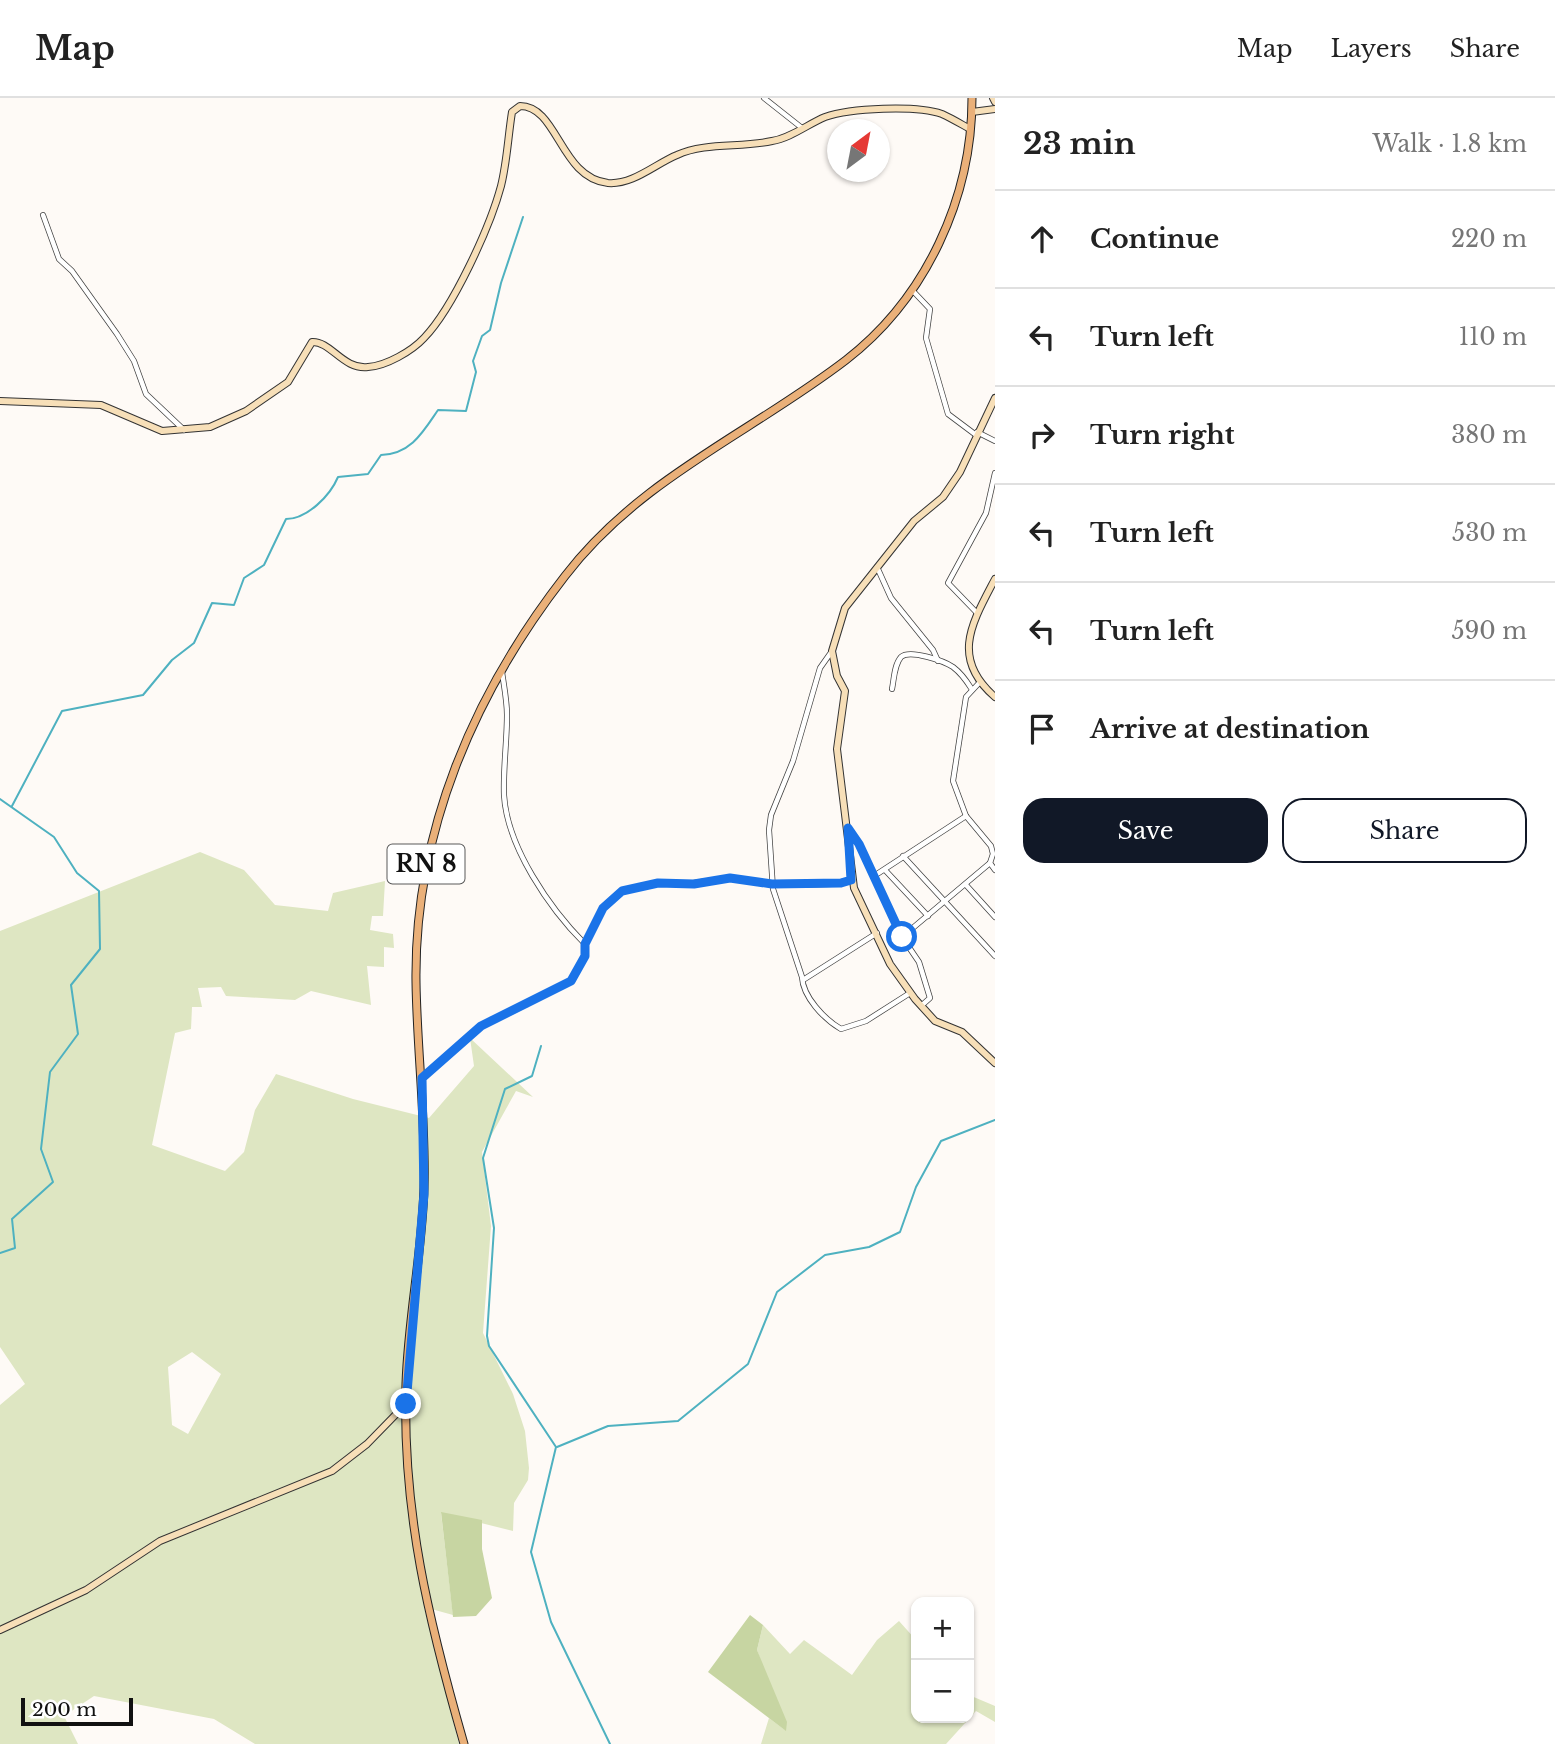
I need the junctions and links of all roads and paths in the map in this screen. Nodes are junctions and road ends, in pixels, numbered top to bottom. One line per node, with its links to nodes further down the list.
1 (765, 98): 5 (street)
2 (972, 98): 4 (main road, RN 8)
3 (995, 109): 4 (street)
4 (972, 112): 6 (main road, RN 8)
5 (802, 128): 6 (street); 11 (street)
6 (970, 129): 8 (main road, RN 8)
7 (43, 215): 11 (street)
8 (912, 289): 12 (street); 20 (main road, RN 8)
9 (995, 398): 12 (street)
10 (0, 401): 11 (street)
11 (184, 431)
12 (977, 433): 13 (street); 15 (street)
13 (995, 441)
14 (995, 473): 17 (street)
15 (877, 566): 18 (street); 19 (street)
16 (995, 579): 17 (street)
17 (977, 613): 21 (street)
18 (832, 650): 26 (street); 33 (street)
19 (938, 662): 22 (street); 23 (street)
20 (502, 672): 40 (street); 46 (main road, RN 8)
21 (979, 682): 22 (street); 24 (street)
22 (971, 688): 25 (street)
23 (892, 689)
24 (995, 698)
25 (966, 816): 27 (street); 28 (street)
26 (848, 828): 31 (street); 32 (street)
27 (903, 856): 29 (street); 35 (street)
28 (992, 859): 30 (street); 34 (street)
29 (885, 870): 31 (street); 36 (street)
30 (995, 870)
31 (874, 876): 39 (street)
32 (851, 880): 33 (street); 38 (street)
33 (772, 884): 40 (street); 42 (street)
34 (966, 885): 35 (street); 37 (street)
35 (943, 903): 36 (street); 41 (street)
36 (928, 916): 39 (street)
37 (995, 917)
38 (877, 933): 42 (street); 43 (street)
39 (902, 937): 44 (street)
40 (585, 944): 46 (street)
41 (995, 956)
42 (803, 981): 43 (street)
43 (910, 993): 44 (street)
44 (921, 1006): 45 (street)
45 (995, 1063)
46 (422, 1078): 47 (main road, RN 8)
47 (406, 1404): 48 (street); 49 (main road, RN 8)
48 (0, 1630)
49 (464, 1744)

